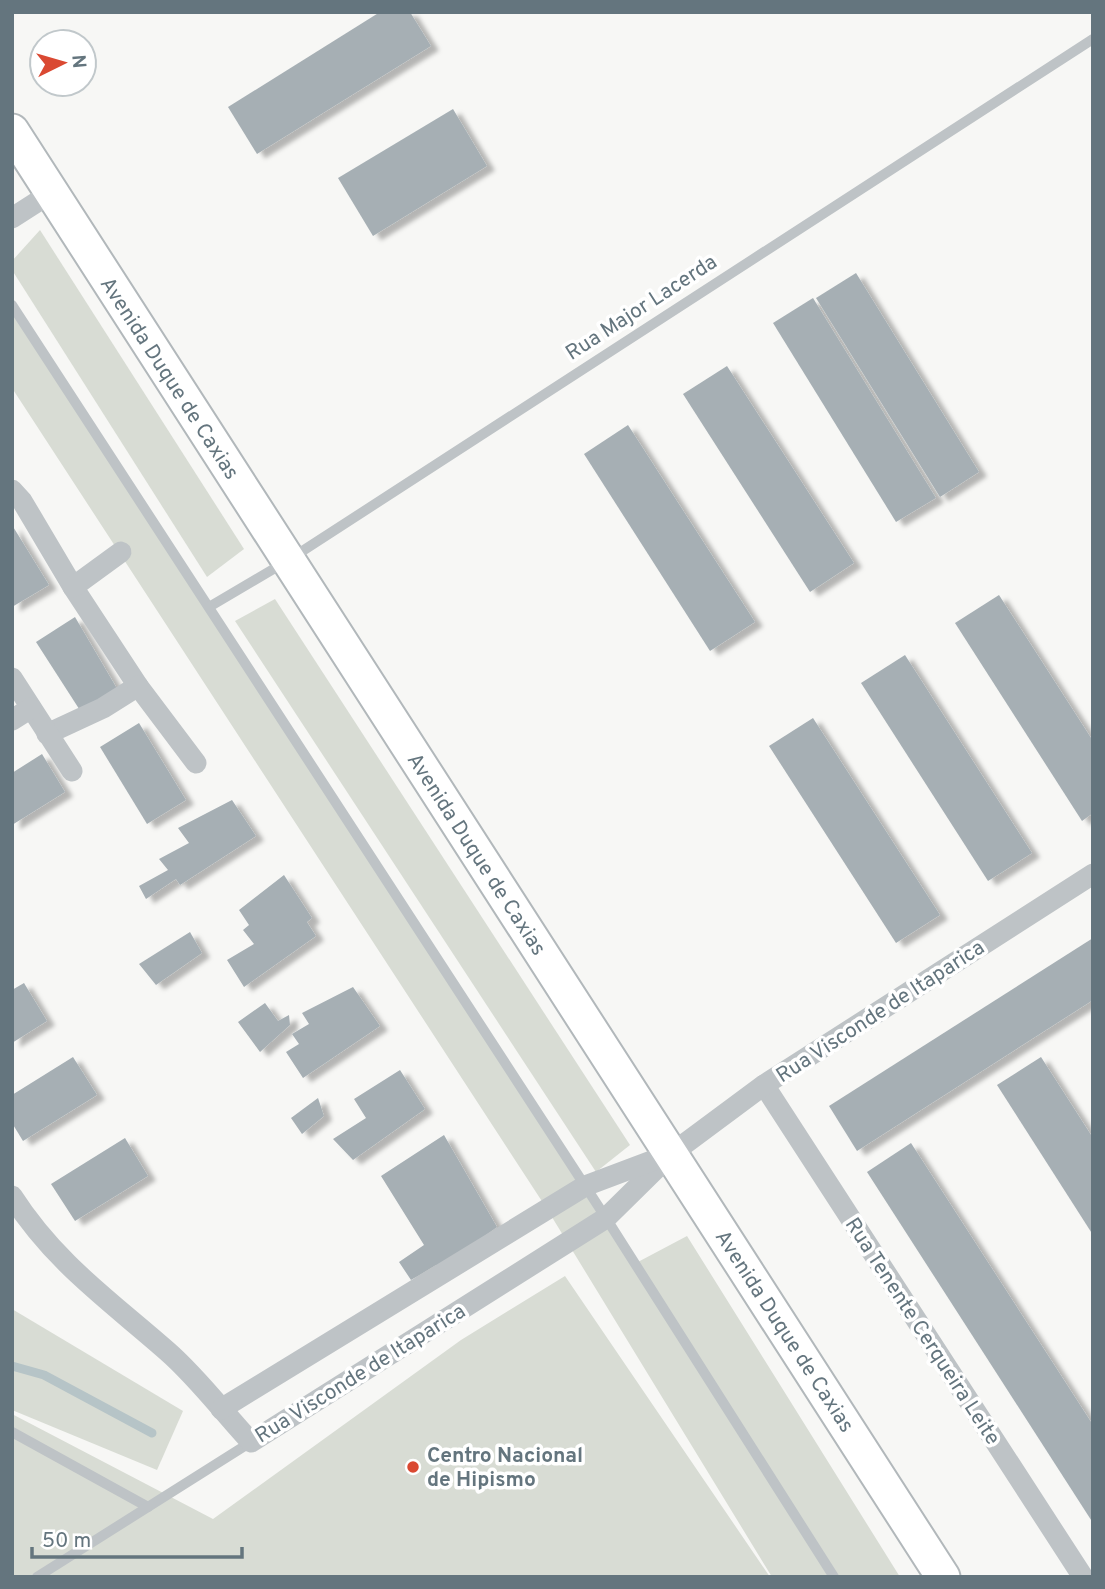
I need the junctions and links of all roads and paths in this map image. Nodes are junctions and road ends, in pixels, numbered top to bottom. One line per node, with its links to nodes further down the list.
1 (1093, 38): 8 (lane, Rua Major Lacerda)
2 (12, 131): 3 (main road, Avenida Duque de Caxias)
3 (51, 193): 4 (street); 8 (main road, Avenida Duque de Caxias)
4 (12, 218)
5 (12, 306): 10 (lane)
6 (12, 490): 9 (street)
7 (121, 552): 9 (street)
8 (288, 561): 10 (lane, Rua Major Lacerda); 20 (main road, Avenida Duque de Caxias)
9 (73, 587): 12 (street)
10 (209, 607): 21 (lane)
11 (12, 678): 13 (street)
12 (138, 686): 15 (street); 16 (street)
13 (31, 708): 14 (street); 15 (street)
14 (12, 720)
15 (47, 734): 17 (street)
16 (195, 763)
17 (72, 771)
18 (1093, 874): 19 (street, Rua Visconde de Itaparica)
19 (764, 1085): 20 (street, Rua Visconde de Itaparica); 31 (street, Rua Tenente Cerqueira Leite)
20 (671, 1154): 21 (street, Rua Visconde de Itaparica); 23 (street, Rua Visconde de Itaparica); 30 (main road, Avenida Duque de Caxias)
21 (585, 1186): 23 (lane); 24 (street, Rua Visconde de Itaparica)
22 (12, 1196): 24 (street)
23 (606, 1218): 26 (street, Rua Visconde de Itaparica); 29 (lane)
24 (221, 1409): 26 (street)
25 (12, 1432): 27 (lane)
26 (251, 1442): 27 (lane, Rua Visconde de Itaparica)
27 (148, 1507): 28 (lane, Rua Visconde de Itaparica)
28 (37, 1577)
29 (834, 1577)
30 (943, 1577)
31 (1083, 1577)

